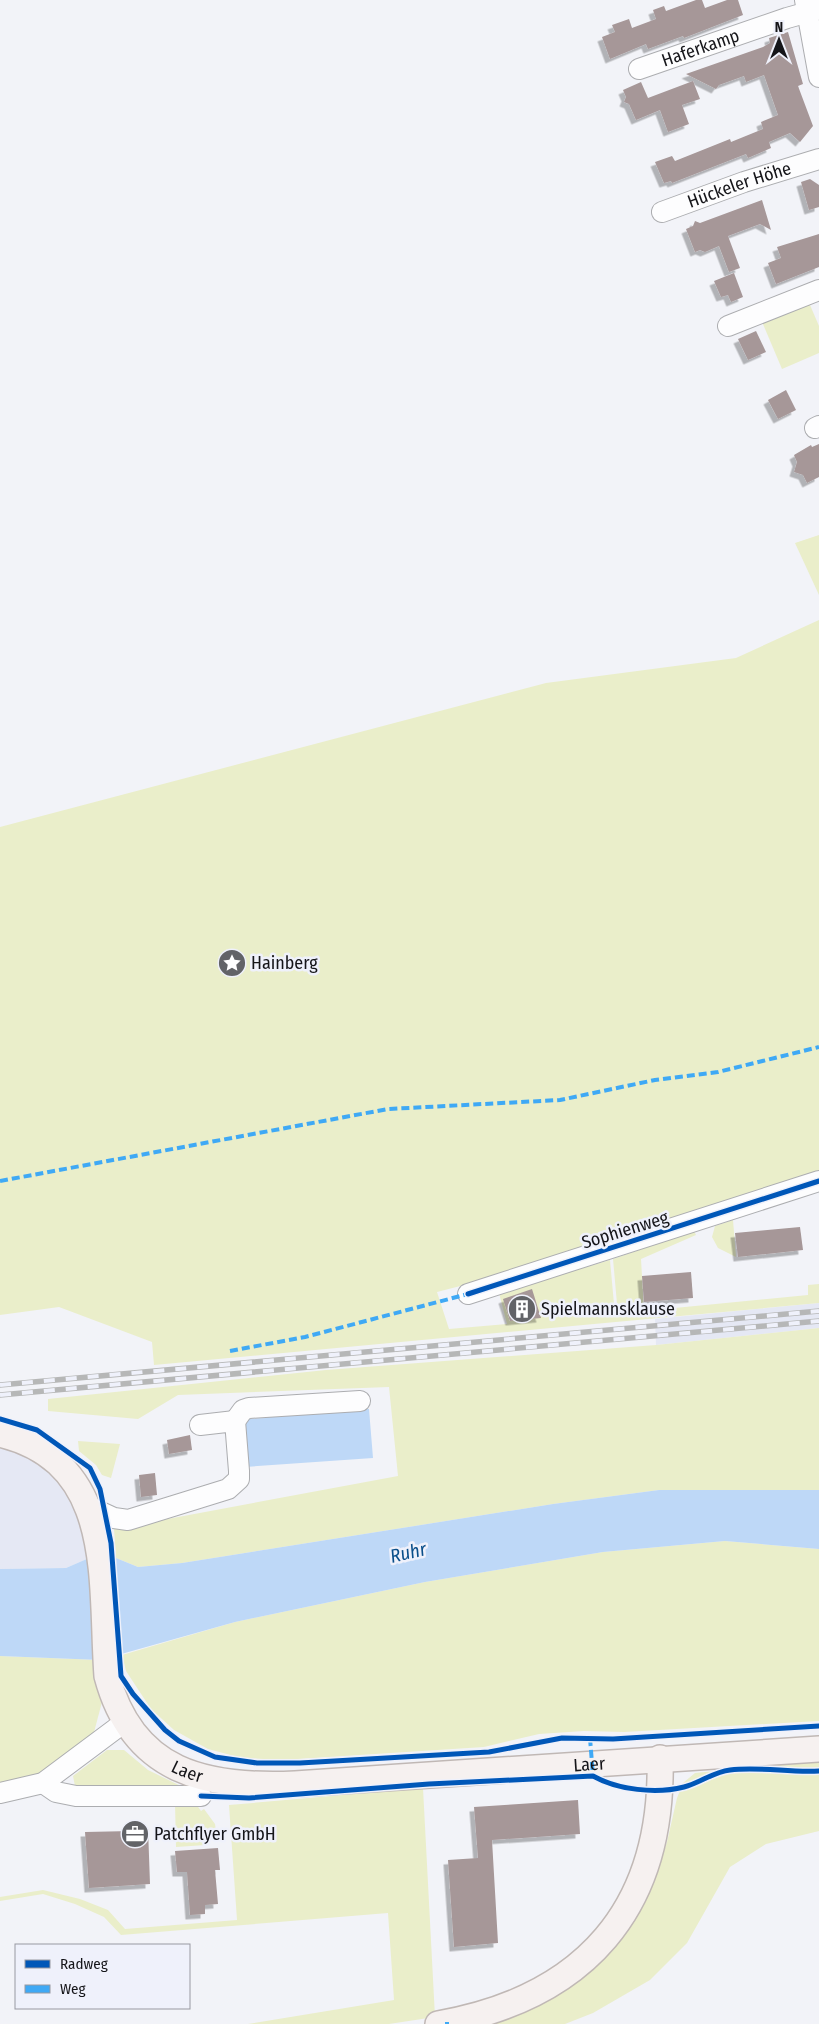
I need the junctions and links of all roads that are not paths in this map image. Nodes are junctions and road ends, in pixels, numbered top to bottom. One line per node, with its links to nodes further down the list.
1 (810, 7): 2 (street, Haferkamp); 3 (street)
2 (639, 69)
3 (819, 77)
4 (819, 159): 5 (street, Hückeler Höhe)
5 (662, 212)
6 (819, 290): 7 (street)
7 (728, 326)
8 (819, 1181): 9 (street, Sophienweg)
9 (468, 1294)
10 (360, 1401): 11 (street)
11 (235, 1421): 12 (street); 14 (street)
12 (200, 1424)
13 (0, 1434): 14 (main road, Laer)
14 (88, 1506): 15 (main road, Laer)
15 (126, 1721): 17 (main road, Laer); 18 (street)
16 (819, 1749): 17 (main road, Laer)
17 (660, 1758): 21 (main road)
18 (43, 1783): 19 (street); 20 (street, Laer)
19 (0, 1793)
20 (202, 1796)
21 (438, 2024)

